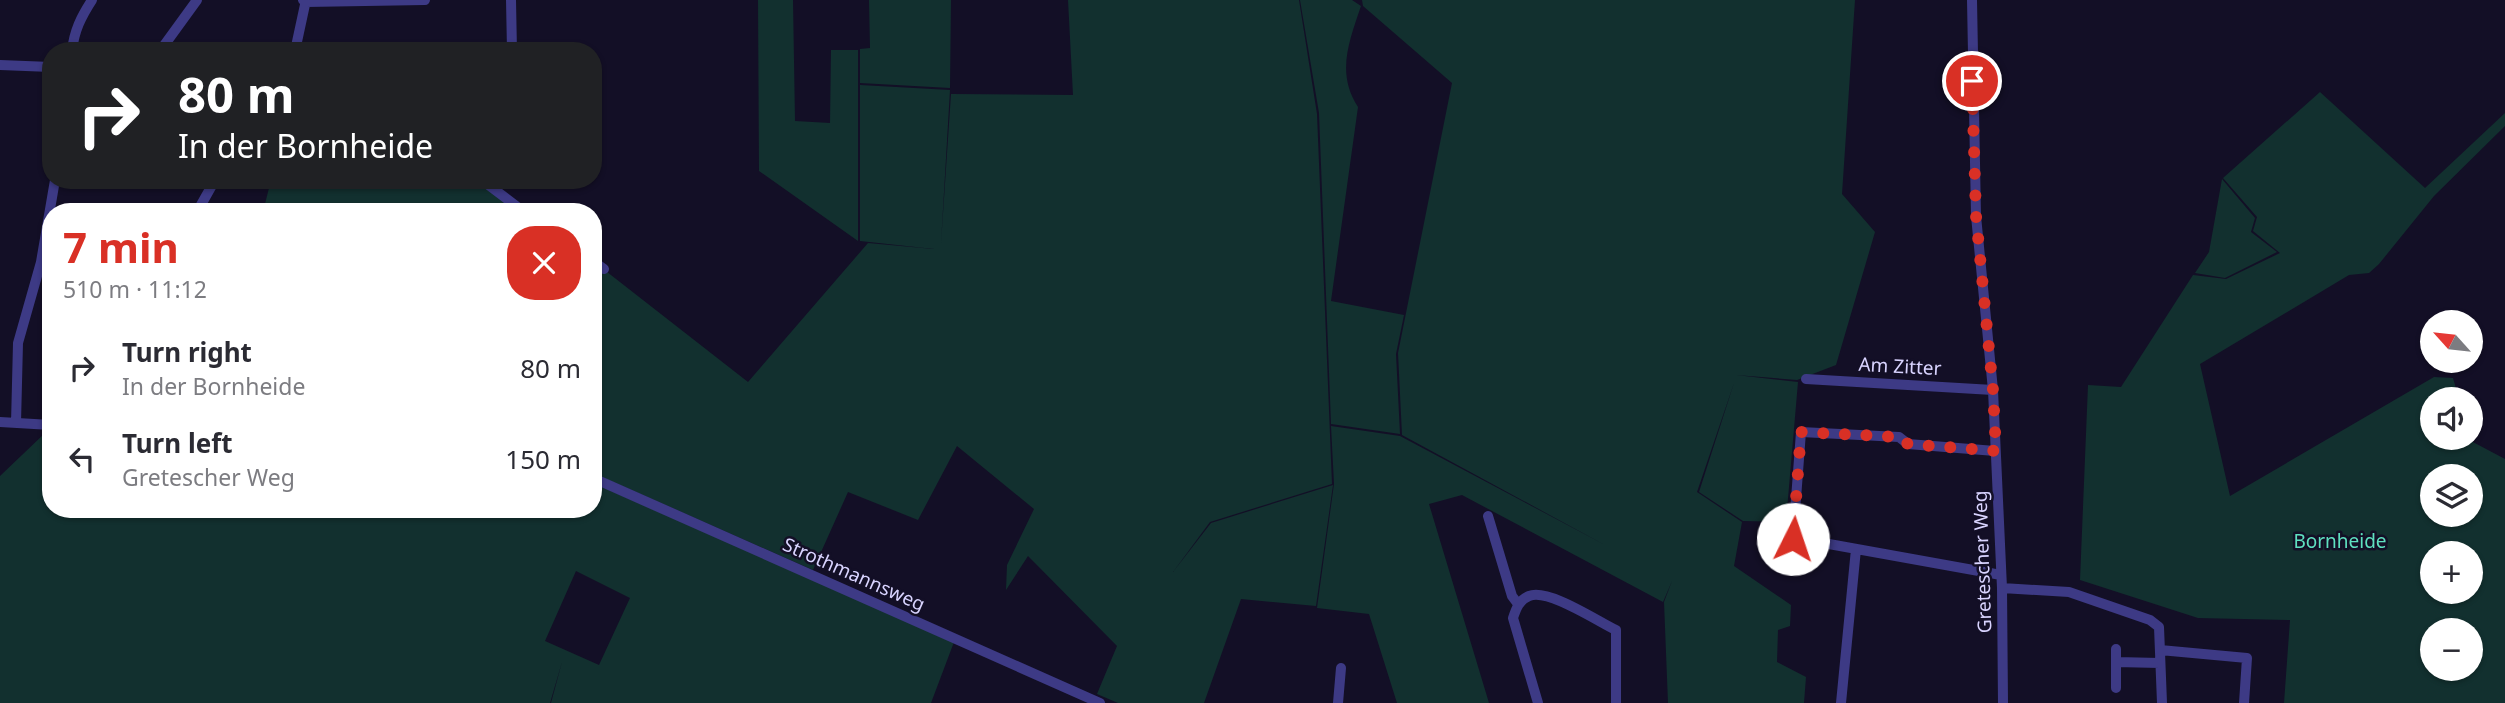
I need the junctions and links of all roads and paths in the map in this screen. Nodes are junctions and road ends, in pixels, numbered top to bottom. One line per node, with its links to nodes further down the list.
1 (92, 0): 8 (street)
2 (197, 0): 9 (street)
3 (425, 0): 7 (street)
4 (512, 0): 11 (street)
5 (1972, 0): 18 (street, Gretescher Weg)
6 (305, 1): 7 (street); 10 (street)
7 (374, 1)
8 (73, 42)
9 (167, 42)
10 (297, 42)
11 (512, 42)
12 (0, 65): 13 (street)
13 (42, 67)
14 (494, 189): 15 (street)
15 (512, 203)
16 (42, 256): 20 (street)
17 (1805, 379): 18 (street, Am Zitter)
18 (1993, 390): 22 (street, Gretescher Weg)
19 (0, 422): 20 (street)
20 (16, 422): 21 (street)
21 (42, 424)
22 (1996, 451): 26 (street); 28 (street, Gretescher Weg)
23 (602, 482): 37 (street, Strothmannsweg)
24 (1488, 516): 30 (street)
25 (1779, 535): 26 (street)
26 (1793, 539): 27 (street)
27 (1856, 550): 28 (street); 41 (street)
28 (2001, 575): 29 (street, Gretescher Weg)
29 (2002, 588): 32 (street); 42 (street, Gretescher Weg)
30 (1518, 604): 39 (street); 40 (street)
31 (2116, 649): 33 (street)
32 (2160, 650): 34 (street); 44 (street)
33 (2116, 662): 34 (street); 36 (street)
34 (2160, 663): 43 (street)
35 (1341, 668): 38 (street)
36 (2116, 688)
37 (1100, 703)
38 (1338, 703)
39 (1538, 703)
40 (1616, 703)
41 (1841, 703)
42 (2003, 703)
43 (2162, 703)
44 (2244, 703)

